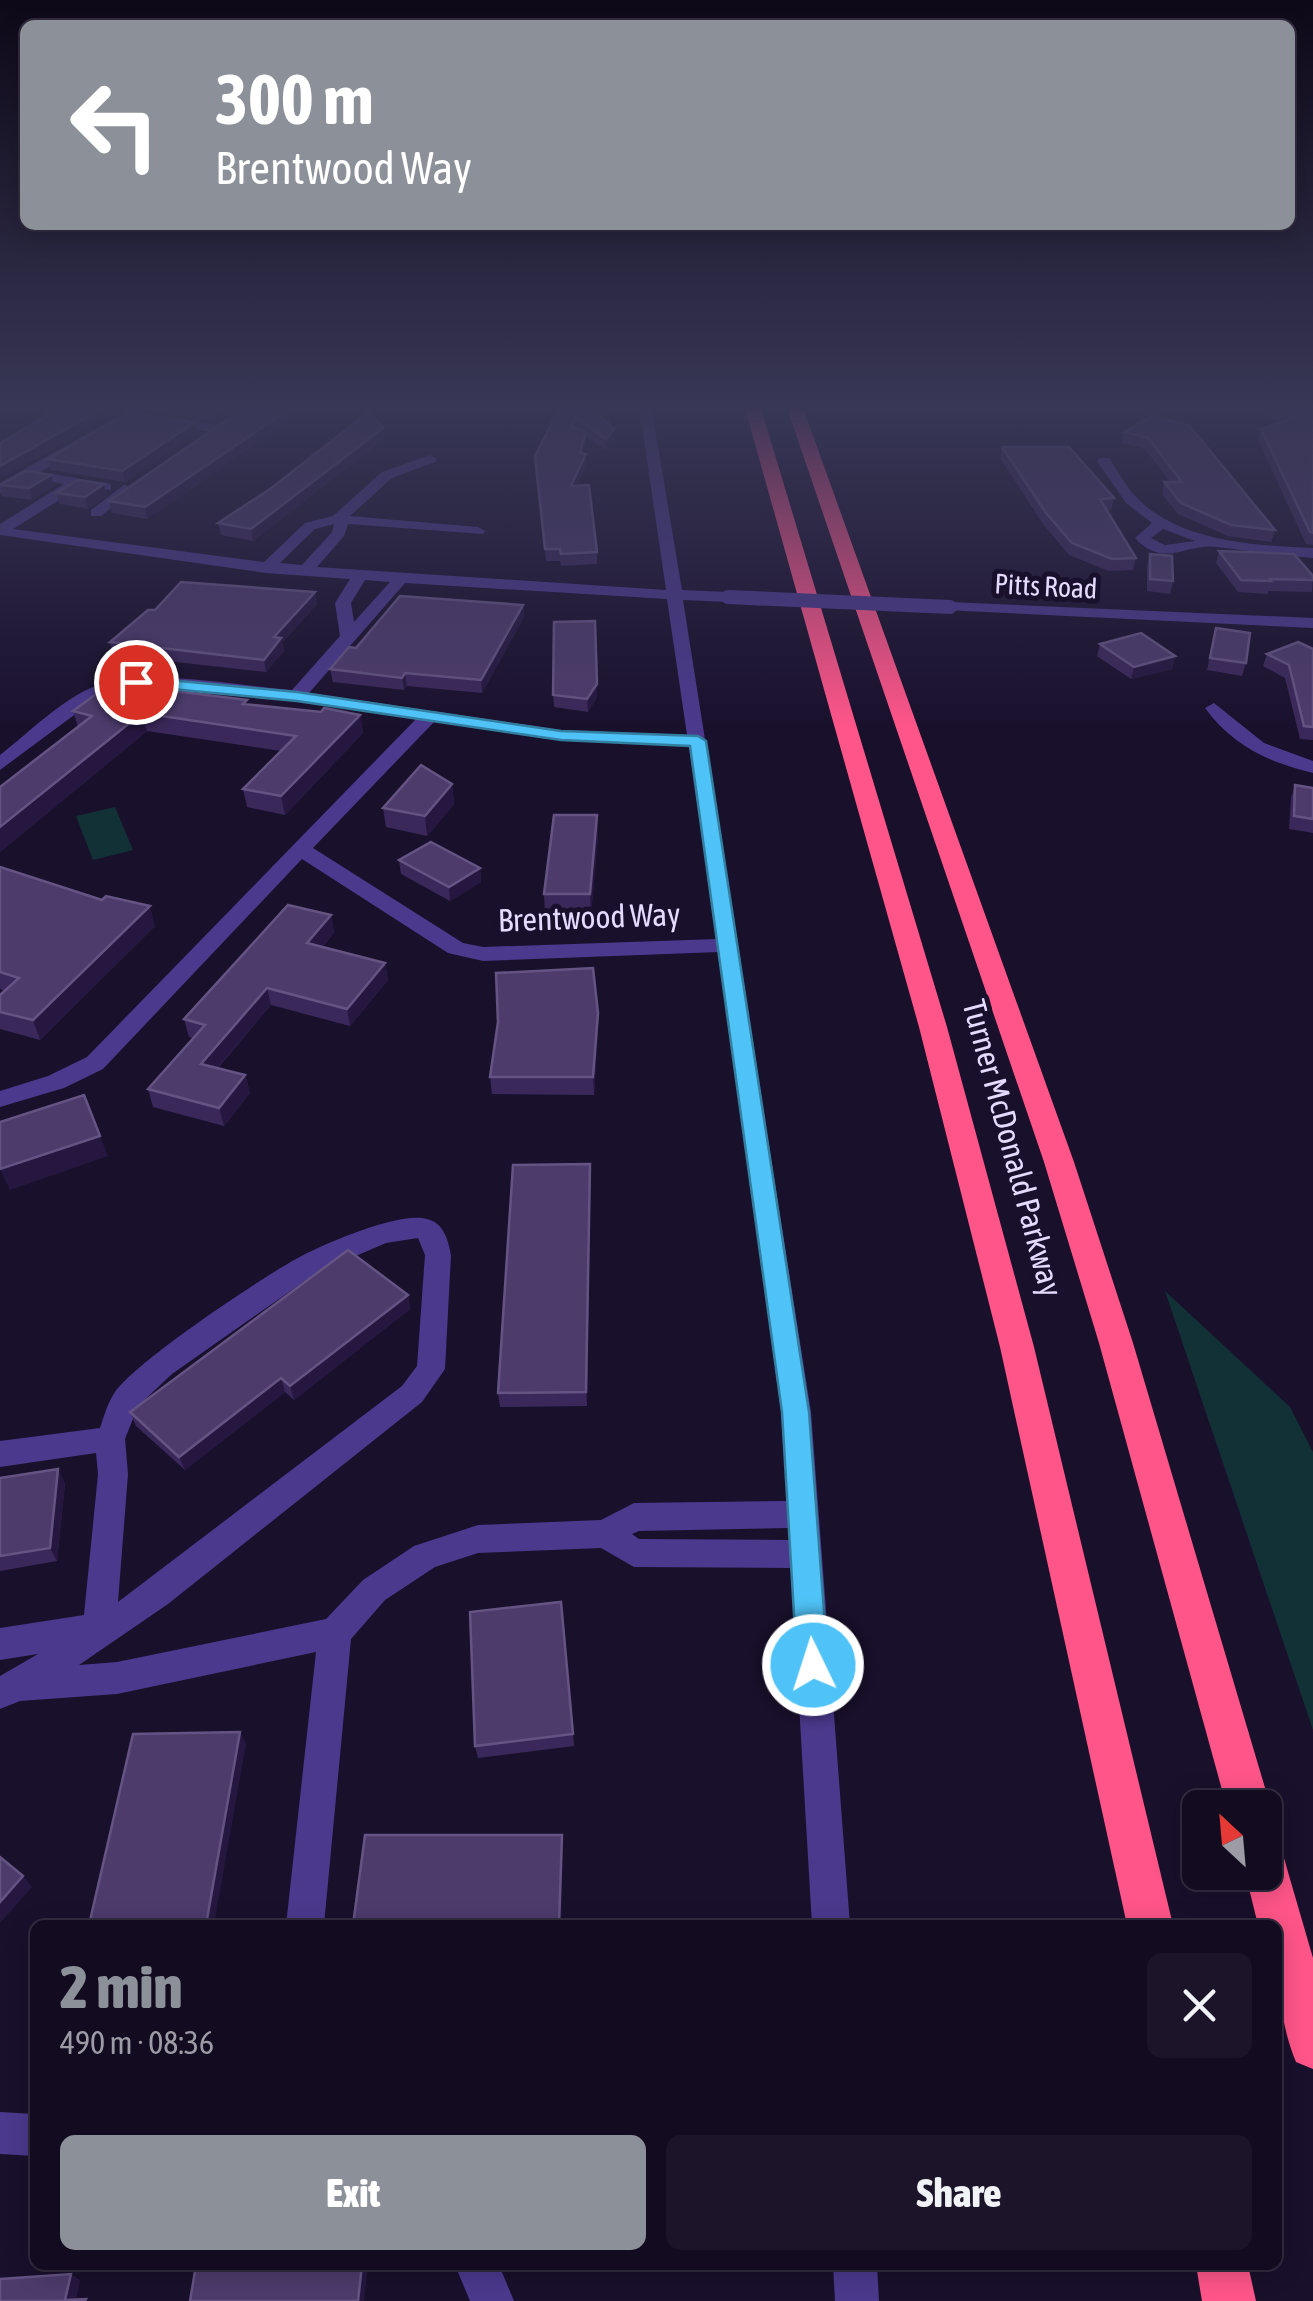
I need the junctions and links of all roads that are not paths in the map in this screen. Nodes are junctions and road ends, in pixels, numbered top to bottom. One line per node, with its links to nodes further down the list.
1 (29, 512): 9 (street)
2 (345, 512): 7 (street)
3 (662, 512): 17 (street)
4 (783, 512): 42 (highway, Turner McDonald Parkway)
5 (832, 512): 38 (highway, Turner McDonald Parkway)
6 (1146, 512): 8 (street)
7 (338, 519): 10 (street); 13 (street); 14 (street)
8 (1162, 522): 11 (street); 11 (street)
9 (0, 530): 13 (street, Pitts Road)
10 (478, 531)
11 (1208, 542): 12 (street)
12 (1313, 552)
13 (266, 568): 14 (street, Pitts Road)
14 (304, 572): 15 (street, Pitts Road)
15 (360, 577): 16 (street, Pitts Road); 19 (street)
16 (400, 580): 17 (street, Pitts Road); 19 (street)
17 (675, 595): 18 (street, Pitts Road, bridge); 23 (street)
18 (1313, 624)
19 (347, 634): 20 (street)
20 (297, 696): 22 (street); 24 (street)
21 (1214, 708): 25 (street)
22 (429, 716): 23 (street); 26 (street)
23 (698, 741): 27 (street)
24 (0, 764)
25 (1313, 766)
26 (300, 849): 27 (street, Brentwood Way); 28 (street)
27 (729, 945): 31 (street)
28 (0, 1098)
29 (110, 1439): 30 (street); 34 (street); 34 (street)
30 (0, 1454)
31 (803, 1514): 32 (street); 33 (street)
32 (606, 1534): 33 (street); 35 (street)
33 (805, 1554): 41 (street)
34 (100, 1629): 36 (street); 37 (street)
35 (334, 1634): 37 (street); 40 (street)
36 (0, 1644)
37 (10, 1689)
38 (1244, 1790)
39 (1272, 1890): 43 (highway)
40 (305, 1920)
41 (831, 1920)
42 (1149, 1920)
43 (1280, 1920)
44 (1282, 1928): 45 (highway)
45 (1313, 2046)
46 (0, 2133): 47 (street)
47 (30, 2135)
48 (479, 2270): 51 (street)
49 (854, 2270): 52 (street)
50 (1223, 2270): 53 (highway)
51 (492, 2301)
52 (857, 2301)
53 (1229, 2301)

